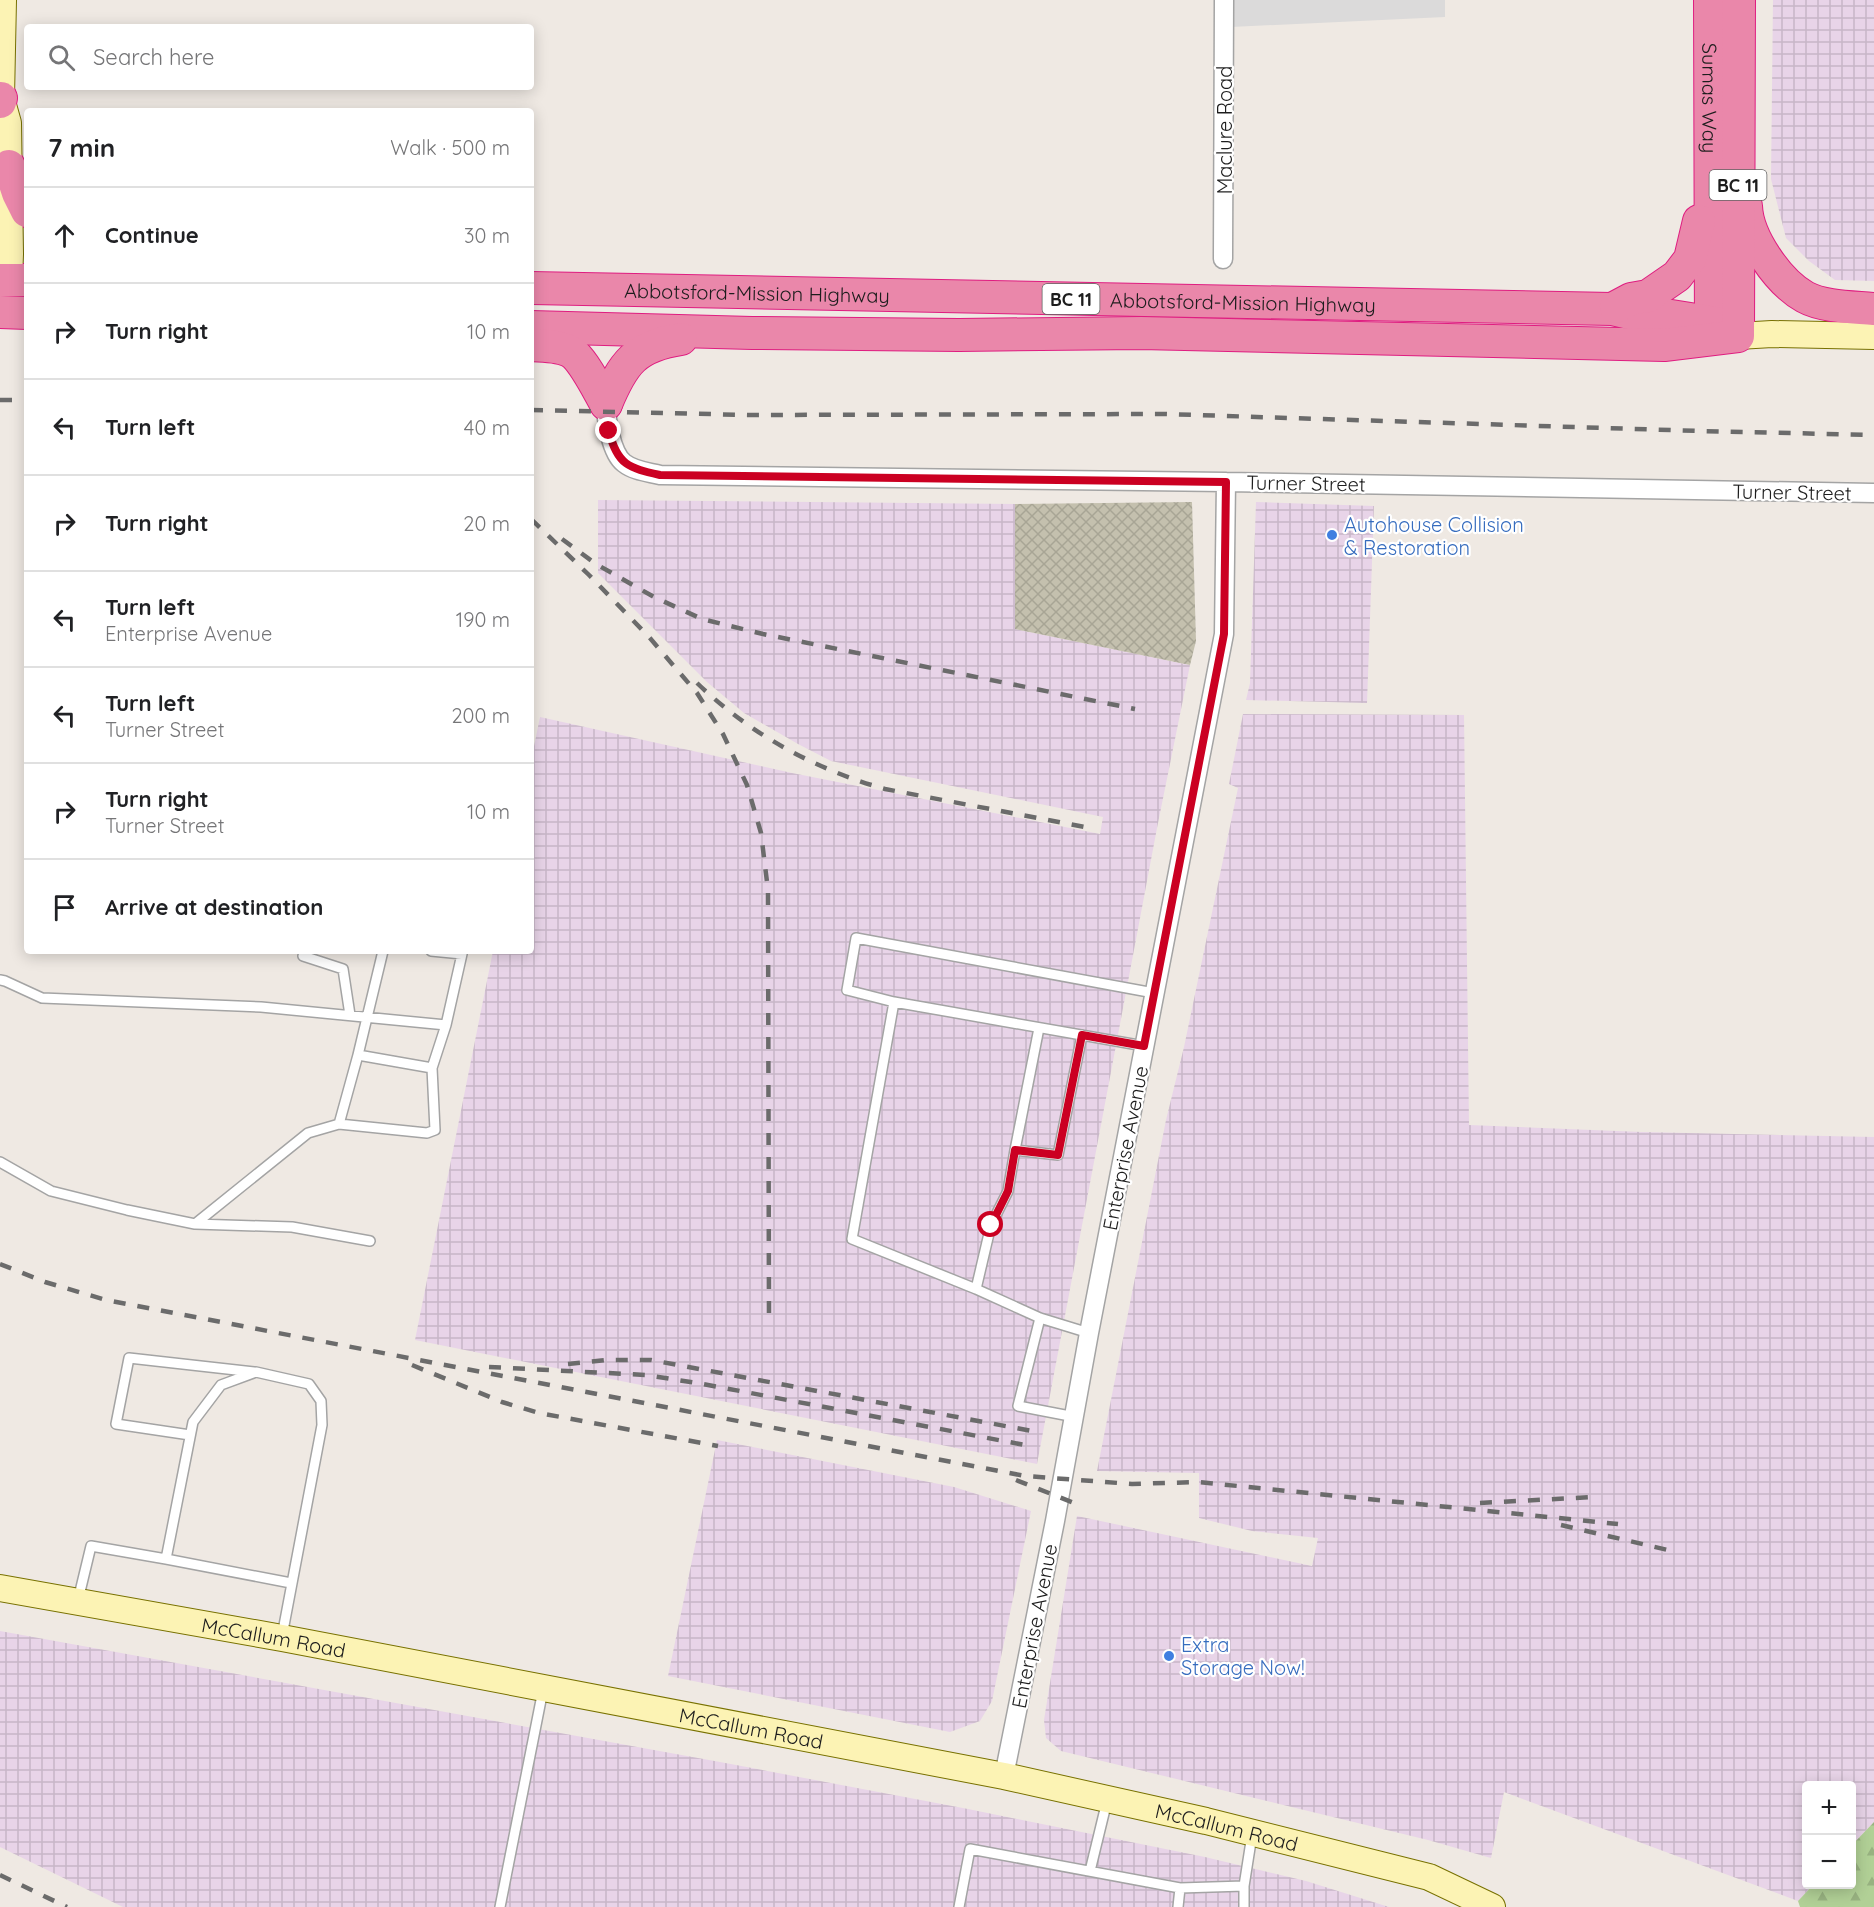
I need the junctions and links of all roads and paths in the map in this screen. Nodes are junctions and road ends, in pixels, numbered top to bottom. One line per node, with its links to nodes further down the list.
1 (3, 0): 6 (main road)
2 (1224, 0): 9 (street, Maclure Road)
3 (1710, 0): 5 (highway, Sumas Way / BC 11)
4 (1739, 0): 5 (highway, Sumas Way / BC 11)
5 (1724, 44): 12 (highway); 13 (highway); 17 (highway, Sumas Way / BC 11)
6 (0, 100): 7 (main road)
7 (9, 166): 8 (highway); 10 (main road)
8 (24, 205)
9 (1222, 259)
10 (9, 283)
11 (534, 288): 12 (highway, Abbotsford-Mission Highway / BC 11)
12 (1612, 309): 17 (highway, Abbotsford-Mission Highway / BC 11)
13 (1874, 309)
14 (0, 312): 15 (highway)
15 (24, 312)
16 (534, 327): 18 (highway, Abbotsford-Mission Highway / BC 11)
17 (1724, 331): 18 (highway, Abbotsford-Mission Highway / BC 11); 19 (main road)
18 (752, 333): 21 (highway)
19 (1874, 336)
20 (534, 345): 21 (highway)
21 (606, 404): 22 (street, Turner Street)
22 (1226, 482): 23 (street, Turner Street); 28 (street, Enterprise Avenue)
23 (1874, 493)
24 (382, 954): 31 (lane)
25 (462, 954): 32 (lane)
26 (303, 956): 30 (lane)
27 (0, 980): 30 (lane)
28 (1154, 993): 29 (lane); 35 (street, Enterprise Avenue)
29 (894, 1002): 33 (lane); 43 (lane)
30 (350, 1015): 31 (lane)
31 (367, 1017): 32 (lane); 36 (lane)
32 (446, 1025): 37 (lane)
33 (1040, 1028): 34 (lane); 39 (lane)
34 (1082, 1035): 35 (lane); 39 (lane)
35 (1144, 1046): 45 (street, Enterprise Avenue)
36 (358, 1055): 37 (lane); 38 (lane)
37 (432, 1068): 38 (lane)
38 (339, 1124): 41 (lane)
39 (1015, 1150): 43 (lane)
40 (0, 1162): 41 (lane)
41 (195, 1224): 42 (lane)
42 (370, 1241)
43 (976, 1289): 44 (lane)
44 (1040, 1318): 45 (lane); 47 (lane)
45 (1089, 1333): 47 (street, Enterprise Avenue)
46 (256, 1372): 48 (lane); 48 (lane); 50 (lane)
47 (1075, 1417): 55 (street, Enterprise Avenue)
48 (190, 1435): 49 (lane)
49 (166, 1559): 50 (lane); 52 (lane)
50 (291, 1583): 53 (lane)
51 (0, 1588): 52 (main road, McCallum Road)
52 (78, 1602): 53 (main road, McCallum Road)
53 (282, 1638): 54 (main road, McCallum Road)
54 (543, 1688): 55 (main road, McCallum Road); 61 (lane)
55 (1004, 1776): 56 (main road, McCallum Road)
56 (1108, 1800): 57 (main road, McCallum Road); 58 (lane)
57 (1253, 1833): 59 (lane); 65 (main road, McCallum Road)
58 (1090, 1871): 60 (lane); 62 (lane)
59 (1244, 1886): 60 (lane); 64 (lane)
60 (1180, 1888): 63 (lane)
61 (500, 1907)
62 (959, 1907)
63 (1178, 1907)
64 (1244, 1907)
65 (1492, 1907)

